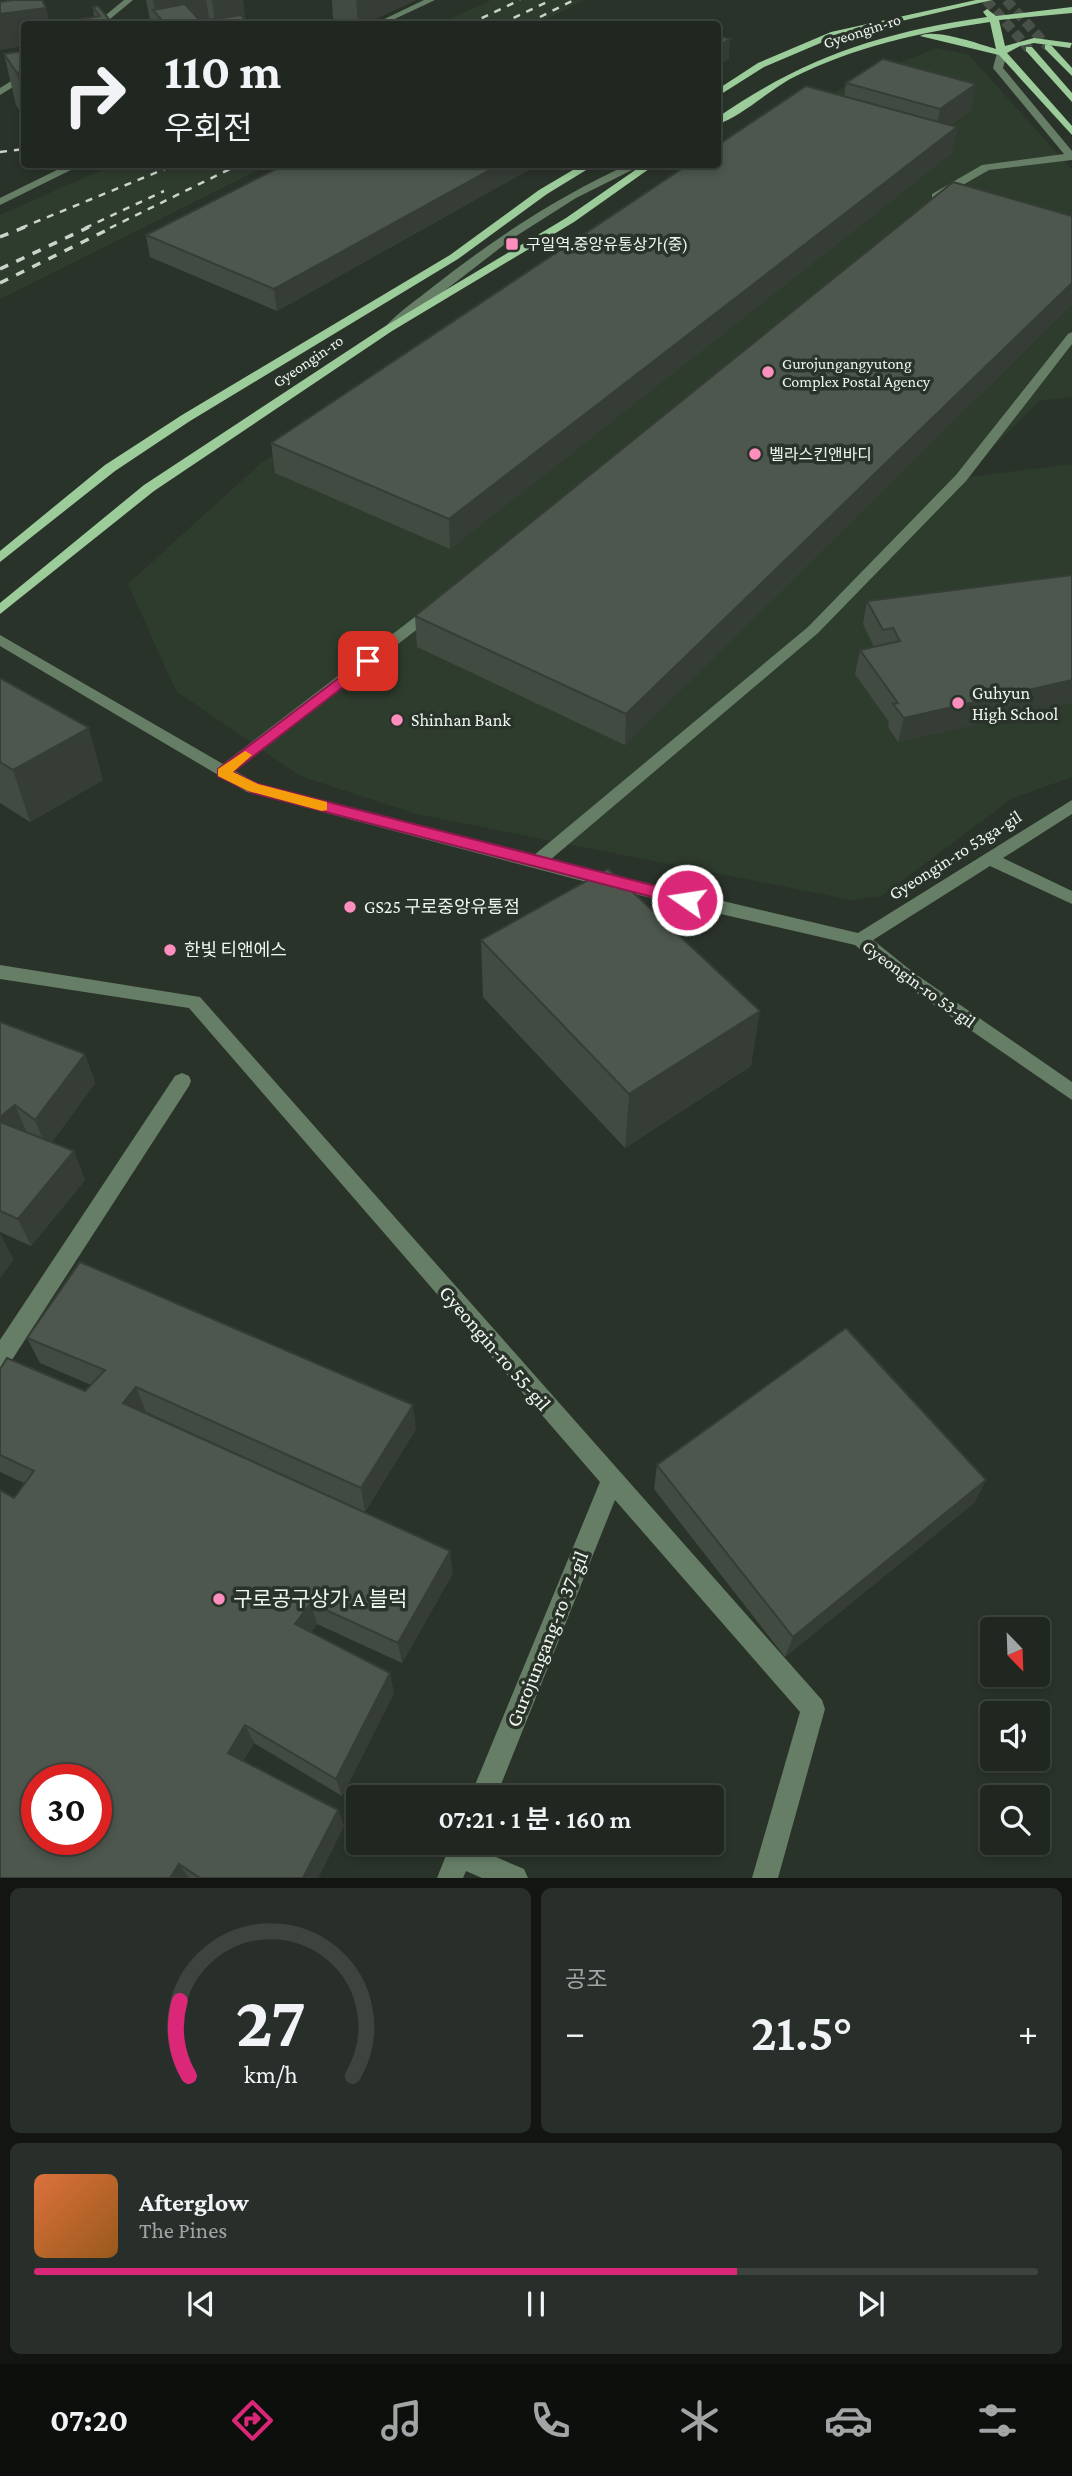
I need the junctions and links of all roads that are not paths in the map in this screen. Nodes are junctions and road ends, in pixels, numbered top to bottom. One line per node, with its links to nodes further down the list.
1 (129, 0): 8 (street)
2 (431, 0): 14 (street)
3 (988, 0): 5 (main road, Gyeongin-ro)
4 (1025, 0): 9 (main road)
5 (975, 1): 10 (main road, Gyeongin-ro); 11 (main road)
6 (914, 6): 10 (main road)
7 (1072, 10): 9 (main road, Gyeongin-ro)
8 (114, 12): 12 (street); 13 (street)
9 (1037, 14): 11 (main road, Gyeongin-ro)
10 (890, 19): 24 (main road, Gyeongin-ro)
11 (994, 19): 15 (main road, Gyeongin-ro); 20 (main road)
12 (103, 21)
13 (121, 21)
14 (385, 21)
15 (903, 35): 20 (main road); 26 (main road, Gyeongin-ro)
16 (1061, 35): 17 (main road)
17 (1071, 46): 20 (main road)
18 (1048, 47): 21 (main road)
19 (1029, 48): 25 (main road)
20 (1002, 53): 27 (main road); 28 (street)
21 (1072, 73)
22 (21, 78): 23 (street)
23 (0, 92)
24 (721, 92)
25 (1072, 99)
26 (721, 119)
27 (1072, 132)
28 (1072, 157): 34 (street)
29 (70, 168): 35 (street)
30 (584, 168): 36 (main road, Gyeongin-ro)
31 (608, 168): 36 (street)
32 (629, 168): 37 (street)
33 (645, 168): 37 (main road, Gyeongin-ro)
34 (940, 198)
35 (0, 202)
36 (454, 257): 39 (main road, Gyeongin-ro)
37 (388, 329): 41 (main road, Gyeongin-ro)
38 (1072, 336): 46 (street)
39 (0, 558)
40 (442, 602): 43 (street)
41 (0, 610)
42 (0, 640): 43 (street, Gyeongin-ro 53-gil)
43 (223, 772): 46 (street, Gyeongin-ro 53-gil)
44 (1072, 806): 45 (street, Gyeongin-ro 53ga-gil)
45 (989, 858): 47 (street); 48 (street, Gyeongin-ro 53ga-gil)
46 (536, 863): 48 (street, Gyeongin-ro 53-gil)
47 (1072, 898)
48 (860, 940): 51 (street, Gyeongin-ro 53-gil)
49 (0, 972): 53 (street, Gyeongin-ro 55-gil)
50 (182, 1082): 52 (street)
51 (1072, 1092)
52 (0, 1359)
53 (611, 1482): 54 (street, Gurojungang-ro 37-gil); 57 (street, Gyeongin-ro 55-gil)
54 (488, 1785)
55 (458, 1859): 56 (street)
56 (515, 1878)
57 (765, 1878)

